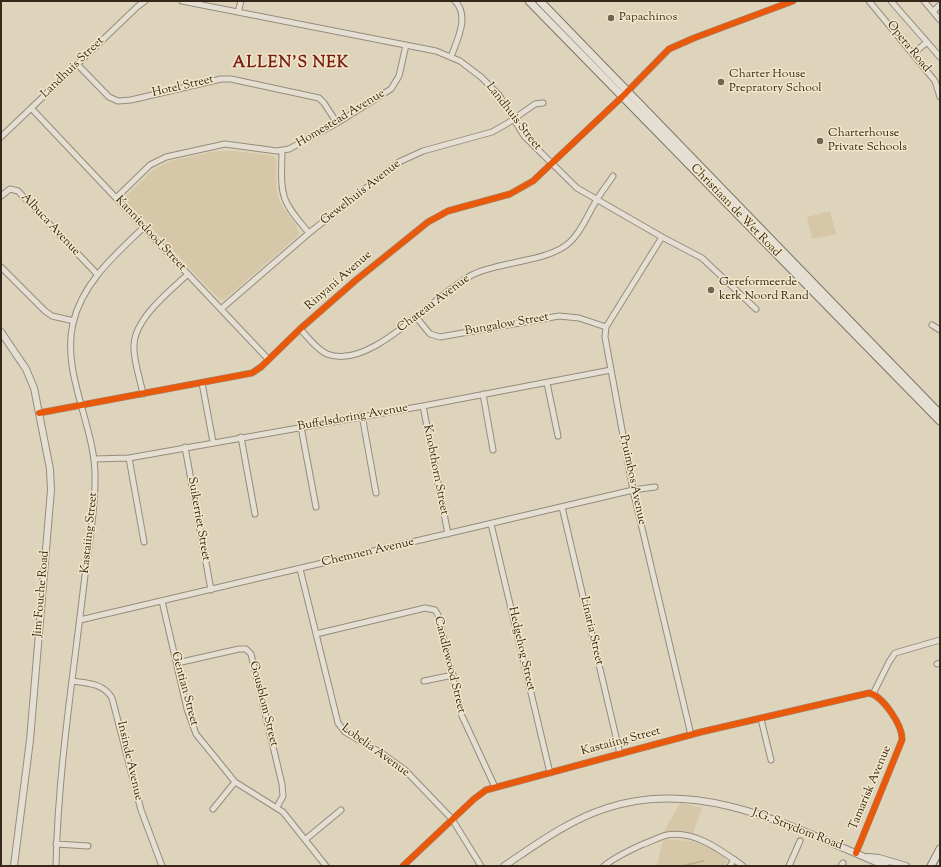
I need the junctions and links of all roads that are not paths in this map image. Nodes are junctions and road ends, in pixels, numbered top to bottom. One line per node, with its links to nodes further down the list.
1 (145, 1): 21 (street, Landhuis Street)
2 (182, 1): 14 (street, Landhuis Street)
3 (240, 1): 14 (street)
4 (455, 1): 19 (street)
5 (529, 1): 24 (main road, Christiaan de Wet Road)
6 (540, 1): 23 (main road, Christiaan de Wet Road)
7 (793, 1): 23 (street, Rinyani Avenue)
8 (878, 1): 11 (street)
9 (891, 1): 16 (street)
10 (924, 1): 13 (street)
11 (871, 3): 18 (street, Opera Road)
12 (940, 5): 13 (street)
13 (933, 11): 15 (street)
14 (238, 12): 17 (street, Landhuis Street)
15 (940, 20)
16 (928, 42): 18 (street); 20 (street)
17 (406, 45): 19 (street, Landhuis Street); 29 (street, Homestead Avenue)
18 (914, 53): 22 (street, Opera Road)
19 (450, 57): 28 (street, Landhuis Street)
20 (940, 57)
21 (77, 64): 27 (street, Landhuis Street); 29 (street, Hotel Street)
22 (937, 80): 25 (street, Opera Road)
23 (628, 90): 24 (street, Rinyani Avenue); 61 (main road, Christiaan de Wet Road)
24 (622, 97): 32 (street, Rinyani Avenue); 63 (main road, Christiaan de Wet Road)
25 (940, 97)
26 (543, 103): 28 (street, Gewelhuis Avenue)
27 (32, 108): 30 (street, Landhuis Street); 35 (street, Kanniedood Street)
28 (513, 120): 32 (street, Landhuis Street); 38 (street, Gewelhuis Avenue)
29 (337, 123): 31 (street, Homestead Avenue)
30 (1, 137)
31 (282, 151): 35 (street, Homestead Avenue); 38 (street)
32 (550, 163): 36 (street, Landhuis Street); 49 (street, Rinyani Avenue)
33 (613, 176): 36 (street, Chateau Avenue)
34 (1, 196): 41 (street, Albuca Avenue)
35 (116, 198): 37 (street, Kanniedood Street)
36 (596, 200): 39 (street, Landhuis Street); 45 (street, Chateau Avenue)
37 (144, 227): 41 (street, Kastaiing Street); 42 (street, Kanniedood Street)
38 (309, 233): 43 (street, Gewelhuis Avenue)
39 (662, 238): 44 (street, Landhuis Street); 48 (street)
40 (1, 267): 46 (street)
41 (97, 274): 46 (street, Kastaiing Street)
42 (188, 274): 43 (street, Kanniedood Street); 56 (street)
43 (222, 309): 52 (street, Kanniedood Street)
44 (756, 309)
45 (416, 317): 48 (street, Bungalow Street); 49 (street, Chateau Avenue)
46 (74, 321): 58 (street, Kastaiing Street)
47 (932, 325): 50 (street)
48 (606, 327): 53 (street, Pruimbos Avenue)
49 (300, 329): 52 (street, Rinyani Avenue)
50 (940, 330)
51 (1, 332): 60 (street, Jim Fouche Road)
52 (268, 359): 54 (street, Rinyani Avenue)
53 (611, 370): 55 (street, Buffelsdoring Avenue); 73 (street, Pruimbos Avenue)
54 (202, 383): 56 (street, Rinyani Avenue); 67 (street)
55 (547, 383): 57 (street, Buffelsdoring Avenue); 65 (street)
56 (143, 394): 58 (street, Rinyani Avenue)
57 (483, 394): 59 (street, Buffelsdoring Avenue); 69 (street)
58 (82, 405): 60 (street, Rinyani Avenue); 71 (street, Kastaiing Street)
59 (423, 406): 62 (street, Buffelsdoring Avenue); 79 (street, Knobthorn Street)
60 (39, 413): 111 (street, Jim Fouche Road)
61 (940, 414)
62 (362, 415): 64 (street, Buffelsdoring Avenue); 74 (street)
63 (940, 421)
64 (301, 427): 66 (street, Buffelsdoring Avenue); 75 (street)
65 (558, 436)
66 (241, 437): 67 (street, Buffelsdoring Avenue); 77 (street)
67 (213, 442): 68 (street, Buffelsdoring Avenue)
68 (185, 448): 70 (street, Buffelsdoring Avenue); 82 (street, Suikerriet Street)
69 (493, 450)
70 (129, 458): 71 (street, Buffelsdoring Avenue); 80 (street)
71 (94, 459): 84 (street, Kastaiing Street)
72 (655, 487): 73 (street, Chemnen Avenue)
73 (633, 490): 76 (street, Chemnen Avenue); 93 (street, Pruimbos Avenue)
74 (376, 493)
75 (316, 507)
76 (562, 507): 78 (street, Chemnen Avenue); 94 (street, Linaria Street)
77 (255, 514)
78 (491, 524): 79 (street, Chemnen Avenue); 96 (street, Hedgehog Street)
79 (448, 534): 81 (street, Chemnen Avenue)
80 (144, 542)
81 (300, 569): 82 (street, Chemnen Avenue); 85 (street, Lobelia Avenue)
82 (211, 590): 83 (street, Chemnen Avenue)
83 (162, 601): 84 (street, Chemnen Avenue); 87 (street, Gentian Street)
84 (80, 620): 89 (street, Kastaiing Street)
85 (316, 634): 88 (street, Candlewood Street); 102 (street, Lobelia Avenue)
86 (940, 640): 91 (street)
87 (176, 663): 97 (street, Gentian Street); 99 (street, Gousblom Street)
88 (453, 675): 90 (street); 98 (street, Candlewood Street)
89 (72, 681): 105 (street, Kastaiing Street); 113 (street, Insinde Avenue)
90 (424, 682)
91 (873, 694): 92 (street, Kastaiing Street); 108 (street, Tamarisk Avenue)
92 (760, 719): 93 (street, Kastaiing Street); 95 (street)
93 (692, 735): 94 (street, Kastaiing Street)
94 (620, 754): 96 (street, Kastaiing Street)
95 (771, 760)
96 (550, 773): 98 (street, Kastaiing Street)
97 (235, 782): 99 (street, Gentian Street); 100 (street)
98 (495, 787): 102 (street, Kastaiing Street)
99 (277, 807): 103 (street, Gentian Street)
100 (213, 809)
101 (341, 810): 103 (street)
102 (452, 820): 115 (street, Kastaiing Street); 116 (street, Lobelia Avenue)
103 (306, 839): 114 (street, Gentian Street)
104 (800, 842): 121 (street)
105 (56, 844): 106 (street); 112 (street, Kastaiing Street)
106 (88, 846)
107 (940, 849): 124 (main road)
108 (856, 853): 109 (street, J.G. Strydom Road); 117 (street, J.G. Strydom Road)
109 (866, 857): 122 (street, J.G. Strydom Road); 123 (street, J.G. Strydom Road)
110 (734, 859): 118 (street); 119 (street); 120 (street)
111 (14, 866)
112 (56, 866)
113 (162, 866)
114 (326, 866)
115 (403, 866)
116 (481, 866)
117 (504, 866)
118 (604, 866)
119 (730, 866)
120 (743, 866)
121 (789, 866)
122 (886, 866)
123 (906, 866)
124 (931, 866)

